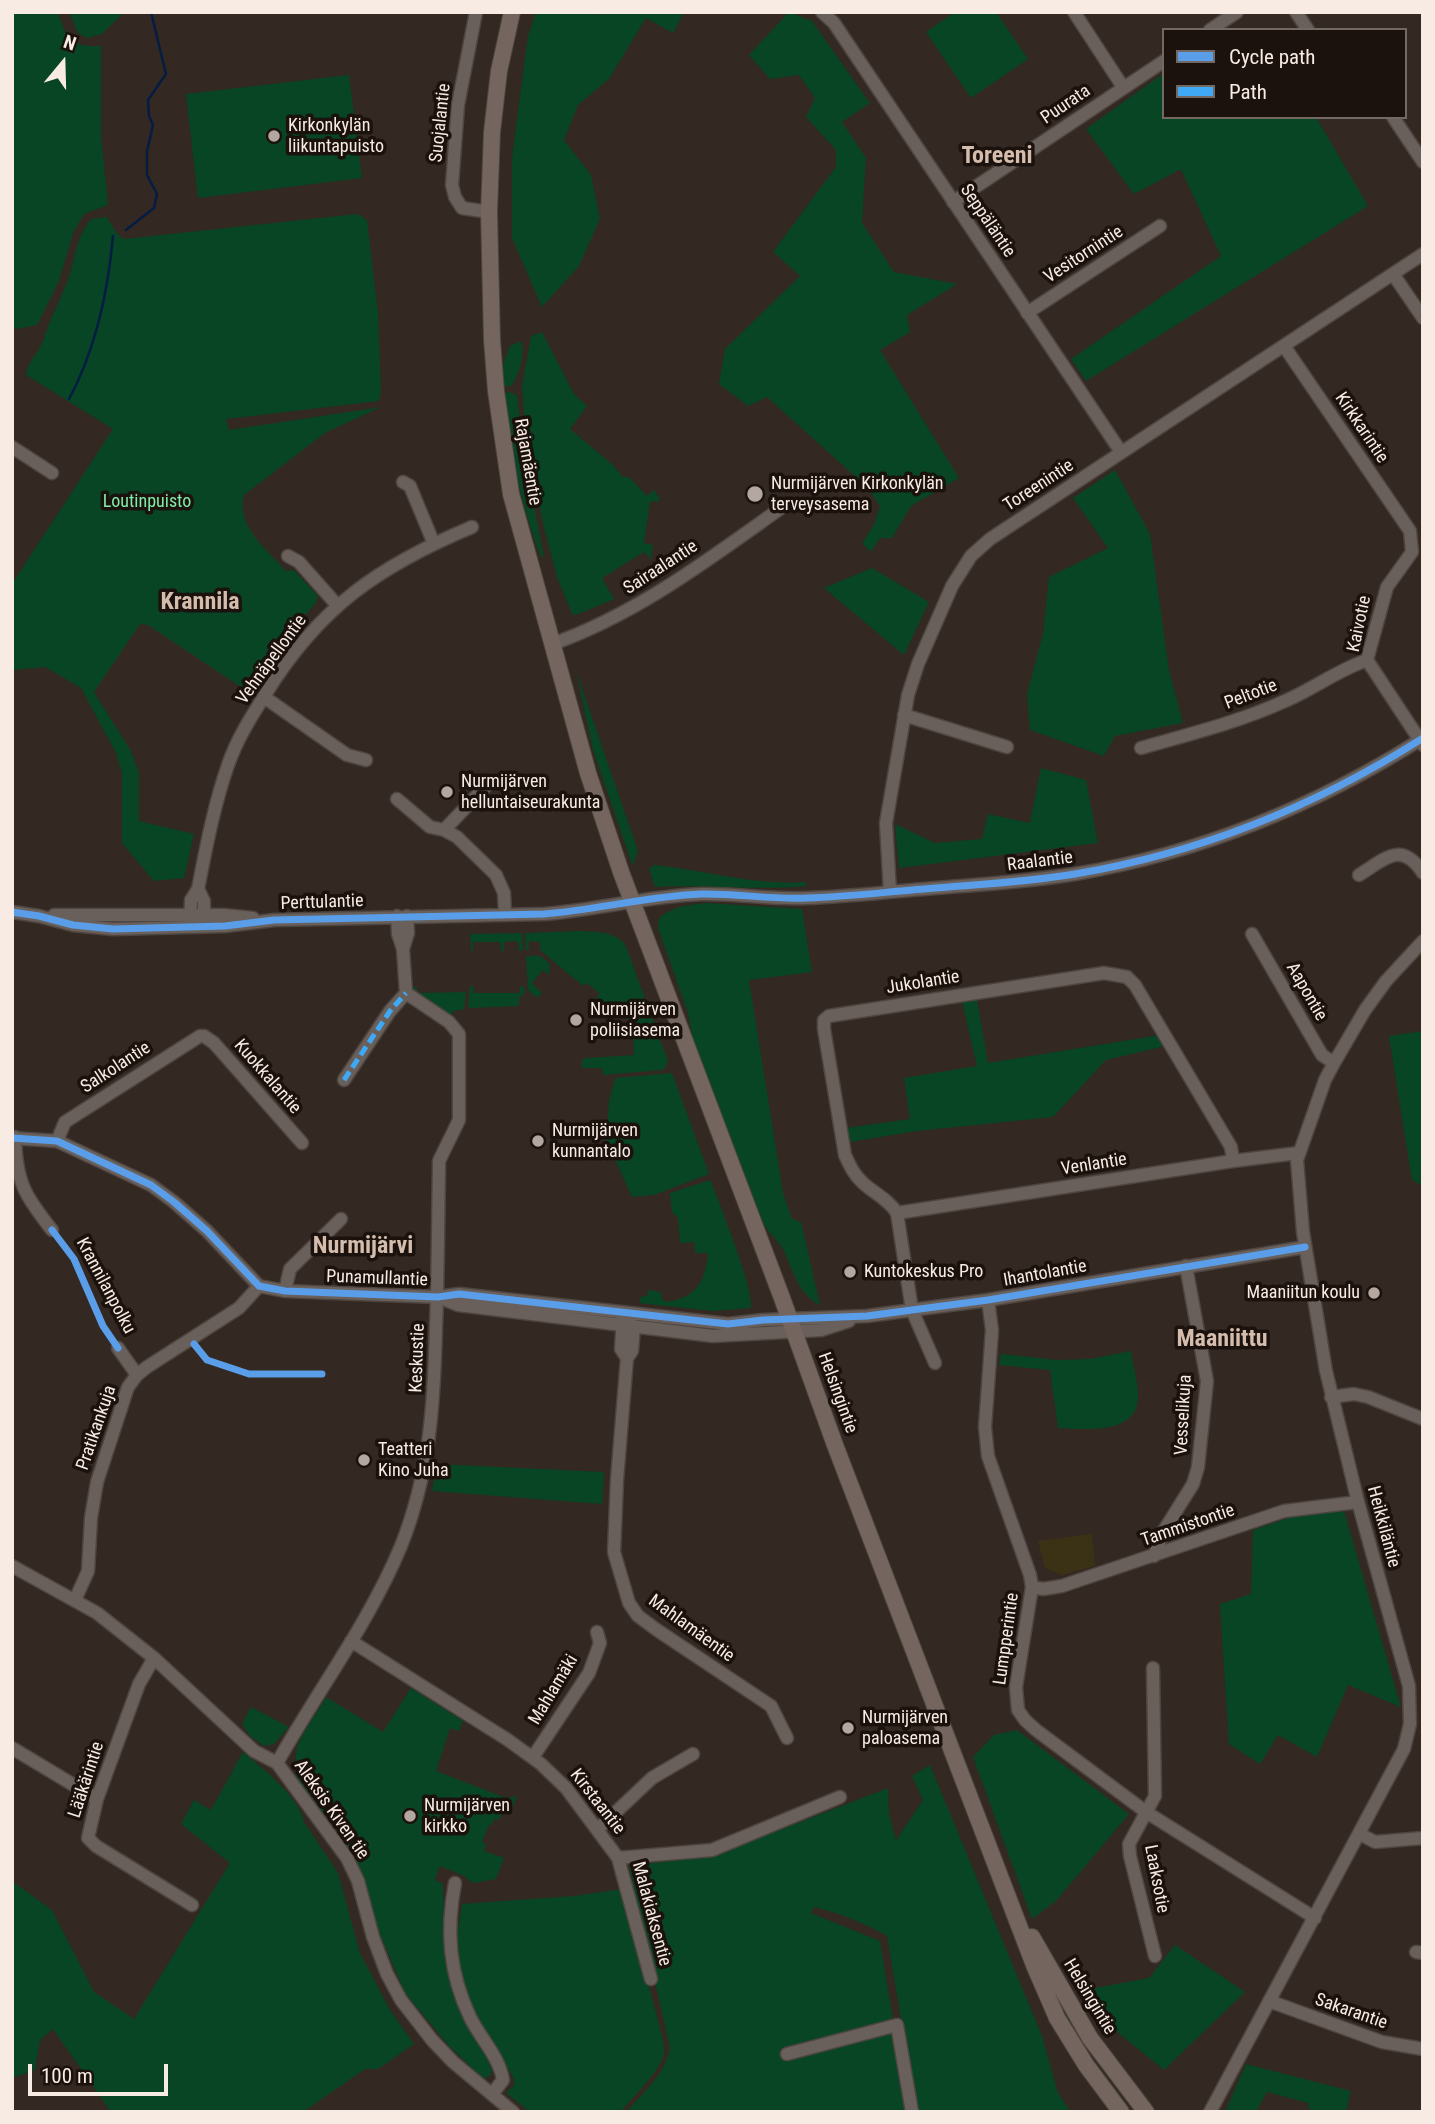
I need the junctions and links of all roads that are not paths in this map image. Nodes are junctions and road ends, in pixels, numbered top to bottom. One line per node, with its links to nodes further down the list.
1 (476, 12): 14 (street, Suojalantie)
2 (512, 12): 14 (main road, Rajamäentie)
3 (822, 12): 13 (street, Seppäläntie)
4 (1074, 12): 10 (street)
5 (1237, 12): 7 (street)
6 (1296, 12): 8 (street)
7 (1213, 28)
8 (1307, 28)
9 (1162, 62): 10 (street, Puurata)
10 (1123, 88): 13 (street, Puurata)
11 (1394, 119): 12 (street)
12 (1423, 162)
13 (953, 202): 18 (street, Seppäläntie)
14 (489, 212): 32 (main road, Rajamäentie)
15 (1160, 226): 18 (street, Vesitornintie)
16 (1423, 254): 17 (street, Toreenintie)
17 (1393, 274): 19 (street); 20 (street, Toreenintie)
18 (1027, 313): 22 (street, Seppäläntie)
19 (1423, 318)
20 (1284, 346): 22 (street, Toreenintie); 27 (street, Kirkkarintie)
21 (12, 447): 23 (street)
22 (1121, 452): 35 (street, Toreenintie)
23 (52, 473)
24 (403, 482): 28 (street)
25 (781, 508): 32 (street, Sairaalantie)
26 (472, 527): 28 (street, Vehnäpellontie)
27 (1409, 531): 29 (street, Kaivotie)
28 (433, 544): 31 (street, Vehnäpellontie)
29 (1418, 552): 33 (street, Kaivotie)
30 (288, 556): 31 (street)
31 (337, 605): 34 (street, Vehnäpellontie)
32 (552, 644): 46 (main road, Rajamäentie)
33 (1367, 660): 36 (street, Kaivotie); 38 (street, Peltotie)
34 (264, 697): 39 (street); 50 (street, Vehnäpellontie)
35 (904, 715): 37 (street); 45 (street, Toreenintie)
36 (1422, 741): 45 (street, Raalantie)
37 (1007, 747)
38 (1141, 748)
39 (366, 760)
40 (491, 781): 42 (street)
41 (397, 799): 42 (street)
42 (444, 830): 48 (street)
43 (1423, 873): 44 (street)
44 (1359, 875)
45 (890, 892): 46 (street, Raalantie)
46 (633, 903): 48 (street, Perttulantie); 73 (main road, Helsingintie)
47 (12, 912): 50 (street, Perttulantie)
48 (505, 915): 49 (street, Perttulantie)
49 (402, 916): 50 (street, Perttulantie); 53 (street)
50 (197, 921)
51 (1252, 934): 55 (street, Aapontie)
52 (1423, 941): 55 (street, Heikkiläntie)
53 (406, 993): 56 (street); 69 (street, Keskustie)
54 (204, 1036): 58 (street, Salkolantie); 59 (street, Kuokkalantie)
55 (1334, 1063): 60 (street, Heikkiläntie)
56 (344, 1080)
57 (14, 1137): 58 (street); 64 (street, Krannilanpolku)
58 (57, 1141): 67 (street)
59 (302, 1143)
60 (1298, 1153): 61 (street, Venlantie); 65 (street, Heikkiläntie)
61 (1233, 1161): 62 (street, Venlantie); 62 (street, Jukolantie)
62 (897, 1213): 71 (street)
63 (341, 1219): 68 (street)
64 (52, 1230)
65 (1305, 1247): 66 (street, Ihantolantie); 77 (street, Heikkiläntie)
66 (1186, 1266): 70 (street, Ihantolantie); 80 (street, Vesselikuja)
67 (259, 1286): 68 (street, Punamullantie); 76 (street, Pratikankuja)
68 (285, 1290): 69 (street, Punamullantie)
69 (438, 1297): 72 (street, Punamullantie); 85 (street, Keskustie)
70 (988, 1300): 71 (street, Ihantolantie); 82 (street, Lumpperintie)
71 (912, 1310): 73 (street, Ihantolantie); 75 (street)
72 (627, 1322): 73 (street, Punamullantie); 88 (street, Mahlamäentie)
73 (792, 1325): 101 (main road, Helsingintie)
74 (118, 1348): 76 (street, Krannilanpolku)
75 (936, 1363)
76 (137, 1375): 83 (street, Pratikankuja)
77 (1331, 1397): 78 (street); 79 (street, Heikkiläntie)
78 (1423, 1419)
79 (1358, 1502): 80 (street, Tammistontie); 97 (street, Heikkiläntie)
80 (1154, 1556): 82 (street, Tammistontie)
81 (12, 1566): 83 (street, Aleksis Kiven tie)
82 (1032, 1587): 95 (street, Lumpperintie)
83 (75, 1600): 86 (street, Aleksis Kiven tie)
84 (597, 1632): 91 (street, Mahlamäki)
85 (351, 1642): 91 (street, Kirstaantie); 92 (street, Keskustie)
86 (154, 1658): 92 (street, Aleksis Kiven tie); 94 (street, Lääkärintie)
87 (1153, 1668): 95 (street, Laaksotie)
88 (787, 1738)
89 (12, 1748): 94 (street)
90 (693, 1754): 96 (street)
91 (533, 1757): 96 (street, Kirstaantie)
92 (277, 1763): 109 (street, Aleksis Kiven tie)
93 (841, 1797): 99 (street, Kirstaantie)
94 (97, 1799): 102 (street, Lääkärintie)
95 (1146, 1812): 103 (street, Lumpperintie); 104 (street, Laaksotie)
96 (598, 1829): 99 (street, Kirstaantie)
97 (1360, 1834): 98 (street); 103 (street, Heikkiläntie)
98 (1423, 1838)
99 (618, 1858): 105 (street, Malakiaksentie)
100 (455, 1883): 109 (street)
101 (1008, 1895): 112 (main road, Helsingintie); 113 (main road, Helsingintie)
102 (192, 1905)
103 (1315, 1918): 106 (street, Heikkiläntie)
104 (1155, 1956)
105 (651, 1979)
106 (1269, 2001): 107 (street, Sakarantie); 114 (street, Heikkiläntie)
107 (1423, 2049)
108 (787, 2054): 111 (street)
109 (492, 2094): 110 (street, Aleksis Kiven tie)
110 (513, 2112)
111 (912, 2112)
112 (1121, 2112)
113 (1146, 2112)
114 (1210, 2112)

